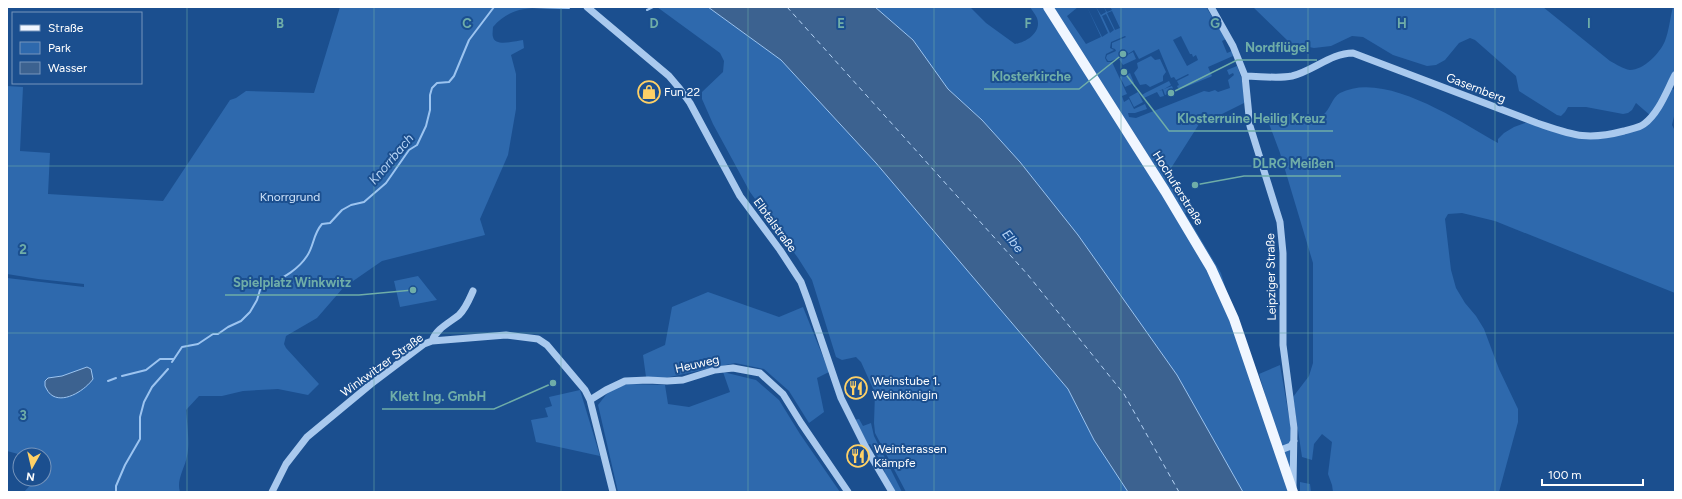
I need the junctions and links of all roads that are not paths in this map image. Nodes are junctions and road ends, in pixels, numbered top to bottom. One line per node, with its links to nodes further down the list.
1 (587, 7): 14 (street, Elbtalstraße)
2 (1048, 7): 10 (main road, Hochuferstraße)
3 (1211, 7): 5 (street, Leipziger Straße)
4 (1675, 75): 5 (street, Gasernberg)
5 (1245, 76): 9 (street, Leipziger Straße)
6 (474, 291): 7 (street)
7 (432, 341): 8 (street, Winkwitzer Straße); 11 (street, Winkwitzer Straße)
8 (590, 400): 12 (street, Winkwitzer Straße); 13 (street, Heuweg)
9 (1294, 439): 10 (street); 15 (street, Leipziger Straße)
10 (1278, 451): 15 (main road, Hochuferstraße)
11 (272, 492)
12 (613, 492)
13 (848, 492)
14 (892, 492)
15 (1293, 492)

